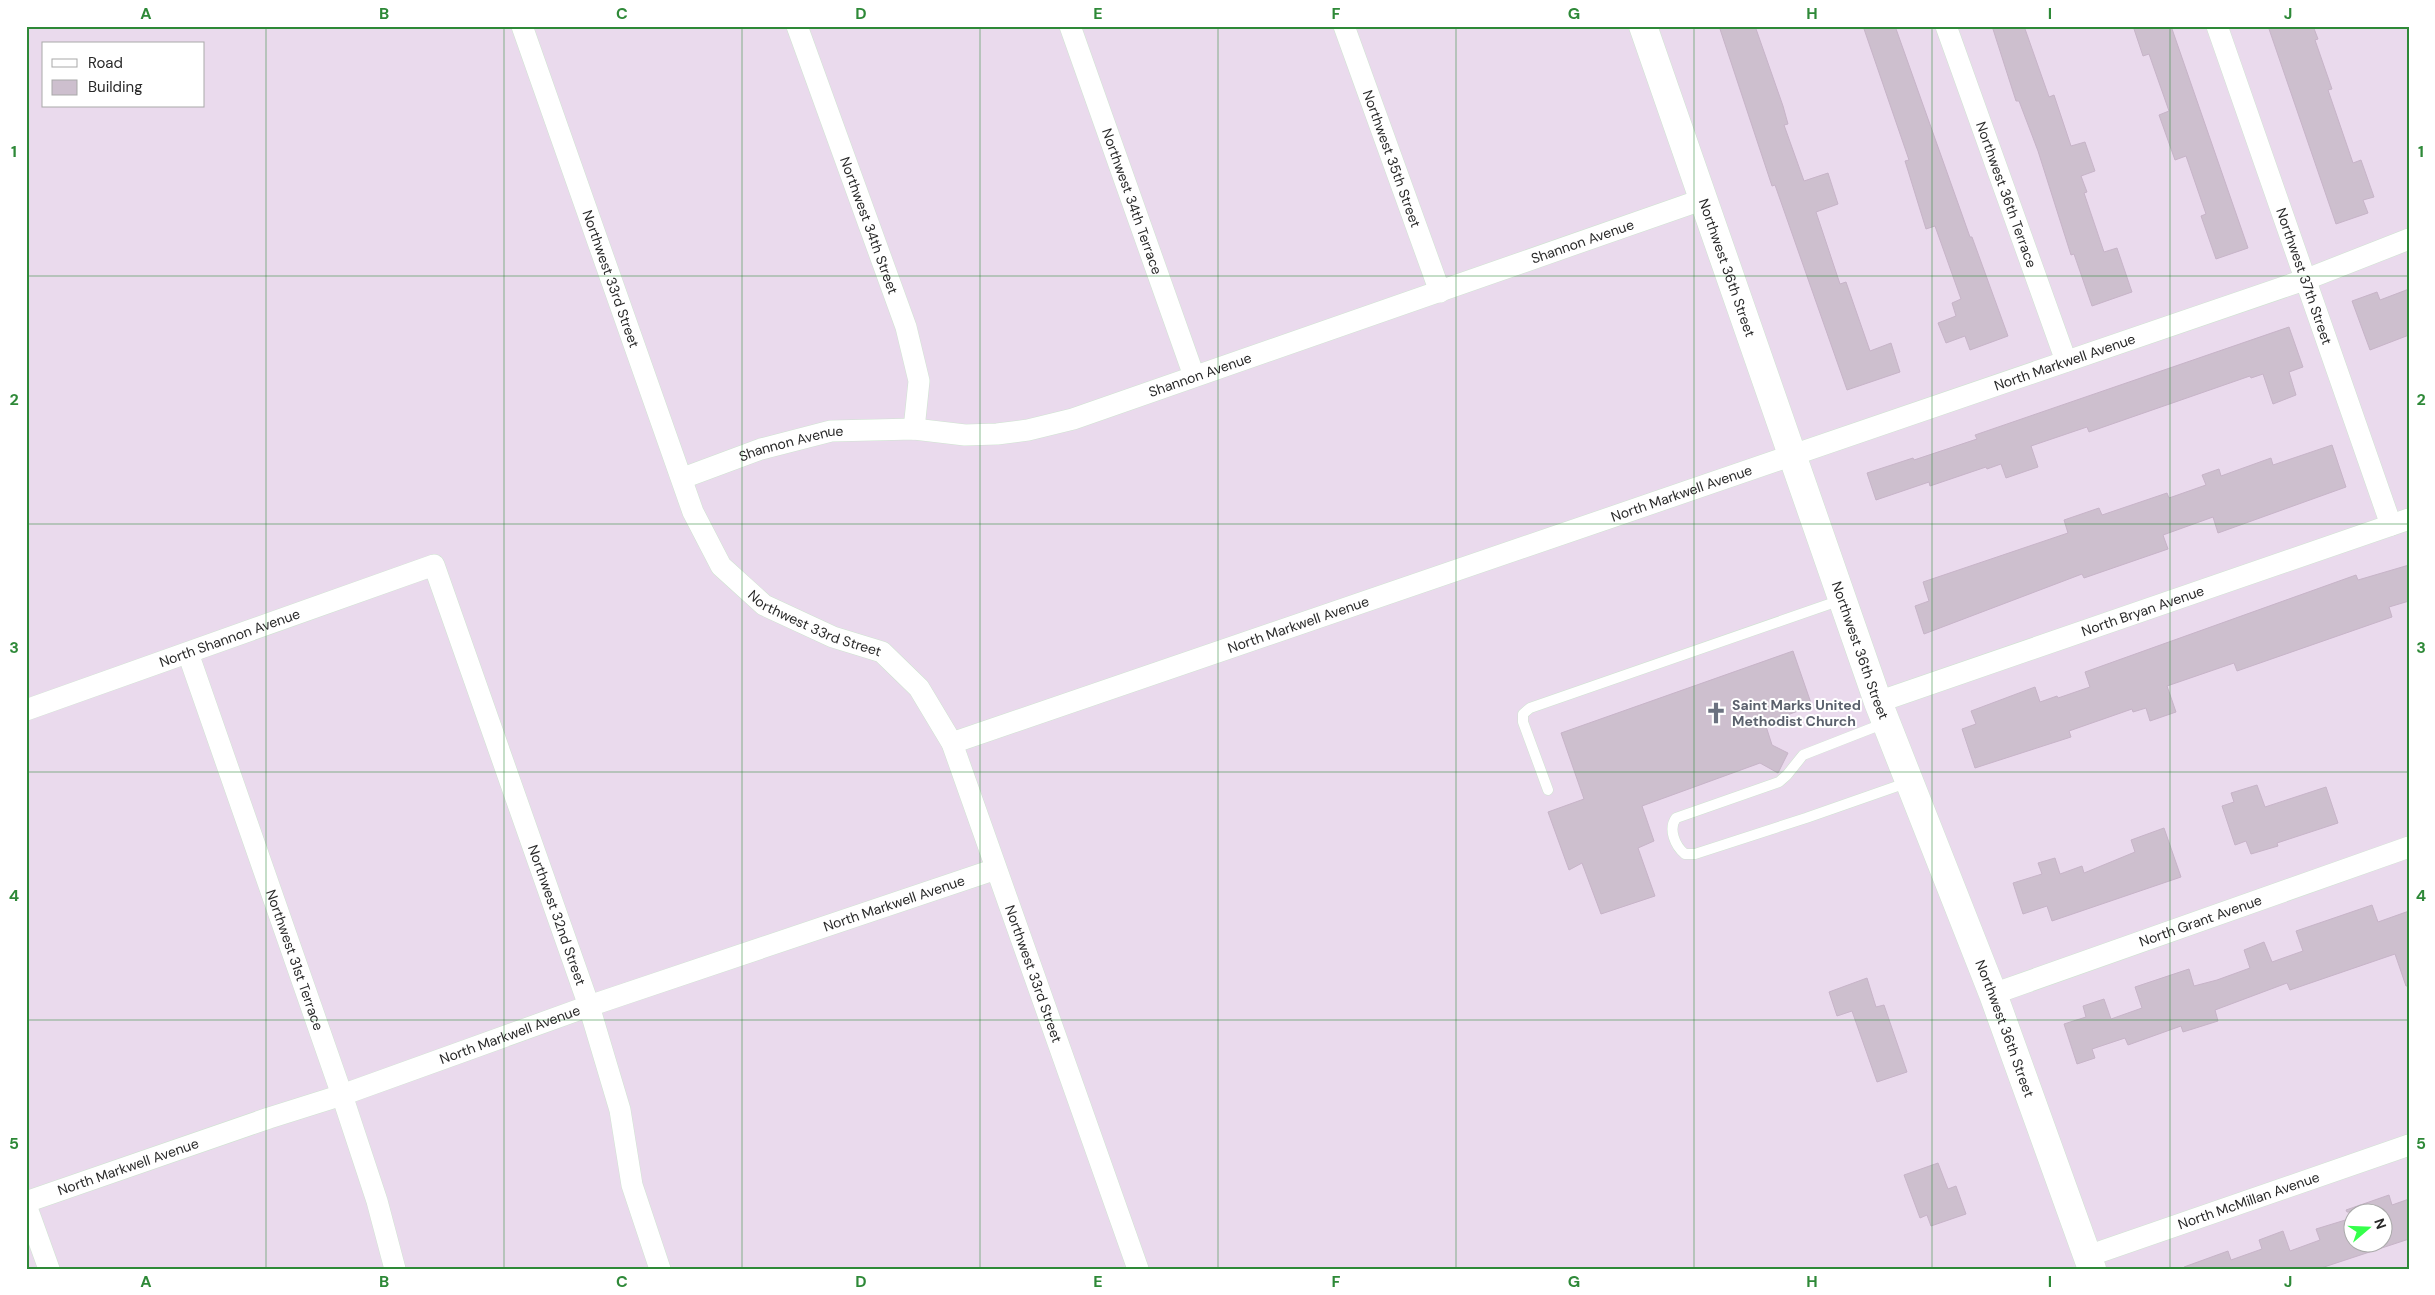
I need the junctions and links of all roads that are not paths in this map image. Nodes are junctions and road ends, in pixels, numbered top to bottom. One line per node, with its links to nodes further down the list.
1 (522, 26): 16 (street, Northwest 33rd Street)
2 (797, 26): 14 (street, Northwest 34th Street)
3 (1070, 26): 13 (street, Northwest 34th Terrace)
4 (1344, 26): 11 (street, Northwest 35th Street)
5 (1644, 26): 8 (street, Northwest 36th Street)
6 (1946, 26): 12 (street, Northwest 36th Terrace)
7 (2217, 26): 10 (street, Northwest 37th Street)
8 (1704, 199): 11 (street, Shannon Avenue); 15 (street, Northwest 36th Street)
9 (2409, 239): 10 (street, North Markwell Avenue)
10 (2307, 278): 12 (street, North Markwell Avenue); 17 (street, Northwest 37th Street)
11 (1440, 292): 13 (street, Shannon Avenue)
12 (2066, 362): 15 (street, North Markwell Avenue)
13 (1194, 376): 14 (street, Shannon Avenue)
14 (914, 429): 16 (street, Shannon Avenue)
15 (1792, 456): 19 (street, Northwest 36th Street); 23 (street, North Markwell Avenue)
16 (683, 478): 23 (street, Northwest 33rd Street)
17 (2400, 522): 22 (street, North Bryan Avenue)
18 (434, 565): 20 (street, North Shannon Avenue); 29 (street, Northwest 32nd Street)
19 (1842, 600): 22 (street, Northwest 36th Street); 25 (lane)
20 (188, 653): 21 (street, North Shannon Avenue); 30 (street, Northwest 31st Terrace)
21 (26, 710)
22 (1882, 712): 24 (street, Northwest 36th Street); 24 (lane)
23 (952, 743): 27 (street, Northwest 33rd Street)
24 (1909, 782): 28 (street, Northwest 36th Street)
25 (1548, 790)
26 (2409, 847): 28 (street, North Grant Avenue)
27 (996, 869): 29 (street, North Markwell Avenue); 37 (street, Northwest 33rd Street)
28 (1993, 994): 33 (street, Northwest 36th Street)
29 (590, 1006): 30 (street, North Markwell Avenue); 36 (street, Northwest 32nd Street)
30 (342, 1095): 32 (street, North Markwell Avenue); 35 (street, Northwest 31st Terrace)
31 (2409, 1145): 33 (street, North McMillan Avenue)
32 (26, 1203): 34 (street)
33 (2090, 1262)
34 (49, 1269)
35 (395, 1269)
36 (660, 1269)
37 (1138, 1269)

